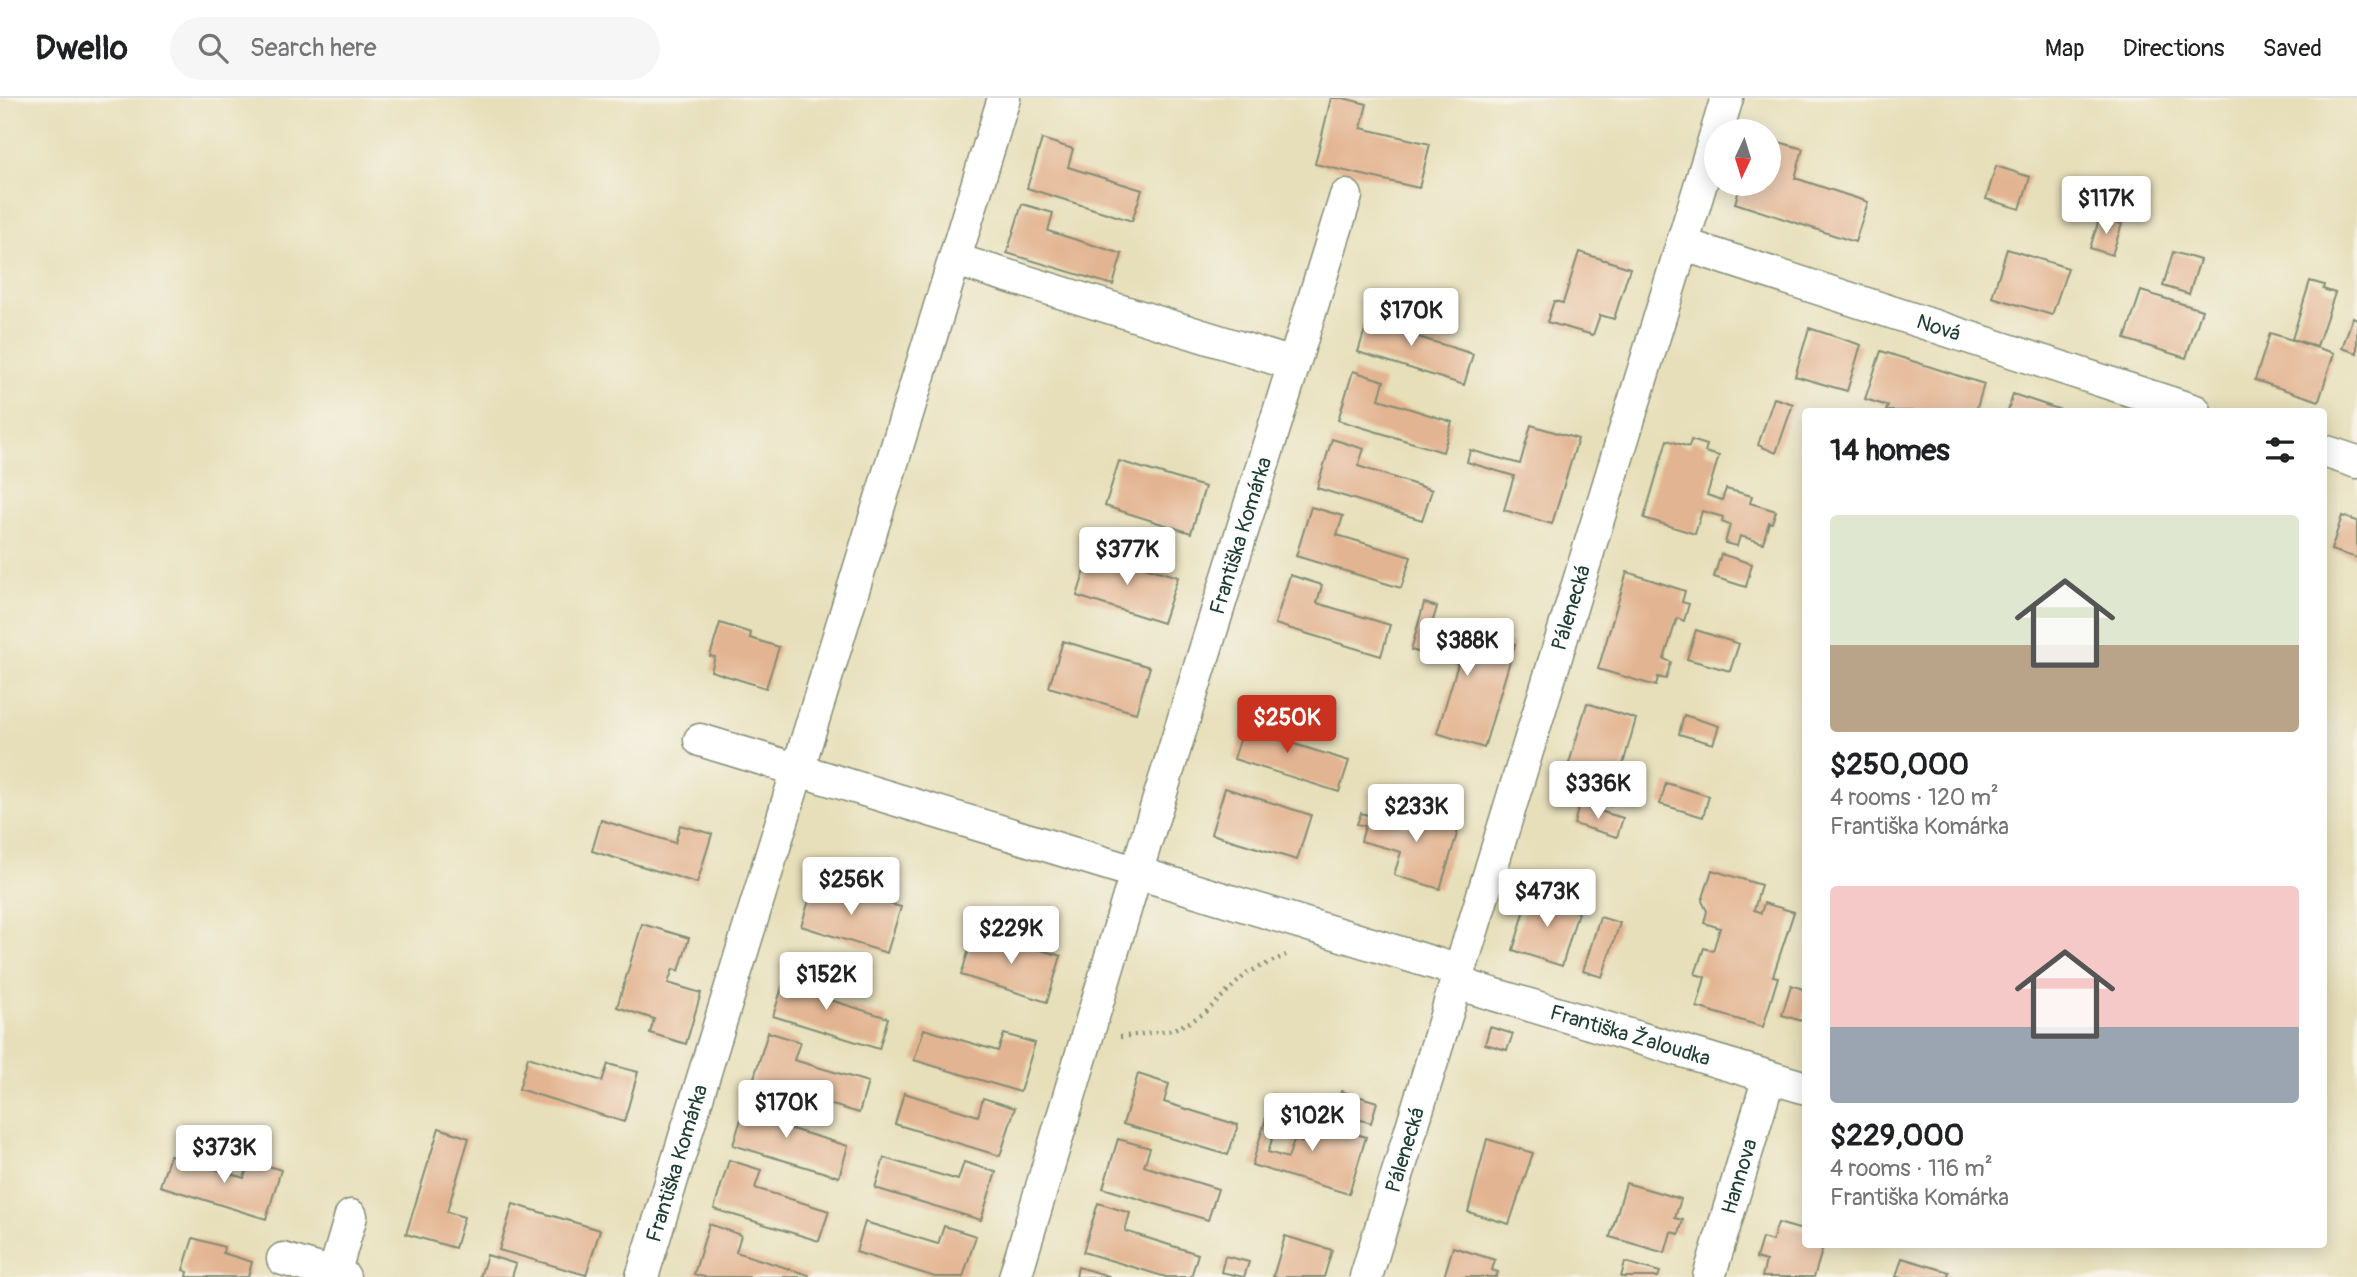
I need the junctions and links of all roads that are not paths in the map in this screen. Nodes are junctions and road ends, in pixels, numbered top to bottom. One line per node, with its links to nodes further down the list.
1 (1004, 98): 5 (street, Františka Komárka)
2 (1727, 98): 4 (street, Pálenecká)
3 (1346, 196): 6 (street, Františka Komárka)
4 (1682, 244): 7 (street, Nová); 13 (street, Pálenecká)
5 (956, 260): 6 (street); 11 (street, Františka Komárka)
6 (1293, 364): 12 (street, Františka Komárka)
7 (2186, 408)
8 (2327, 453): 9 (street)
9 (2357, 461)
10 (700, 740): 11 (street)
11 (797, 770): 12 (street); 19 (street, Františka Komárka)
12 (1136, 873): 13 (street); 20 (street, Františka Komárka)
13 (1458, 977): 14 (street, Františka Žaloudka); 21 (street, Pálenecká)
14 (1769, 1077): 15 (street, Františka Žaloudka); 22 (street, Hannova)
15 (1802, 1087)
16 (351, 1216): 18 (street)
17 (282, 1259): 18 (street)
18 (339, 1275)
19 (642, 1277)
20 (1015, 1277)
21 (1366, 1277)
22 (1709, 1277)

